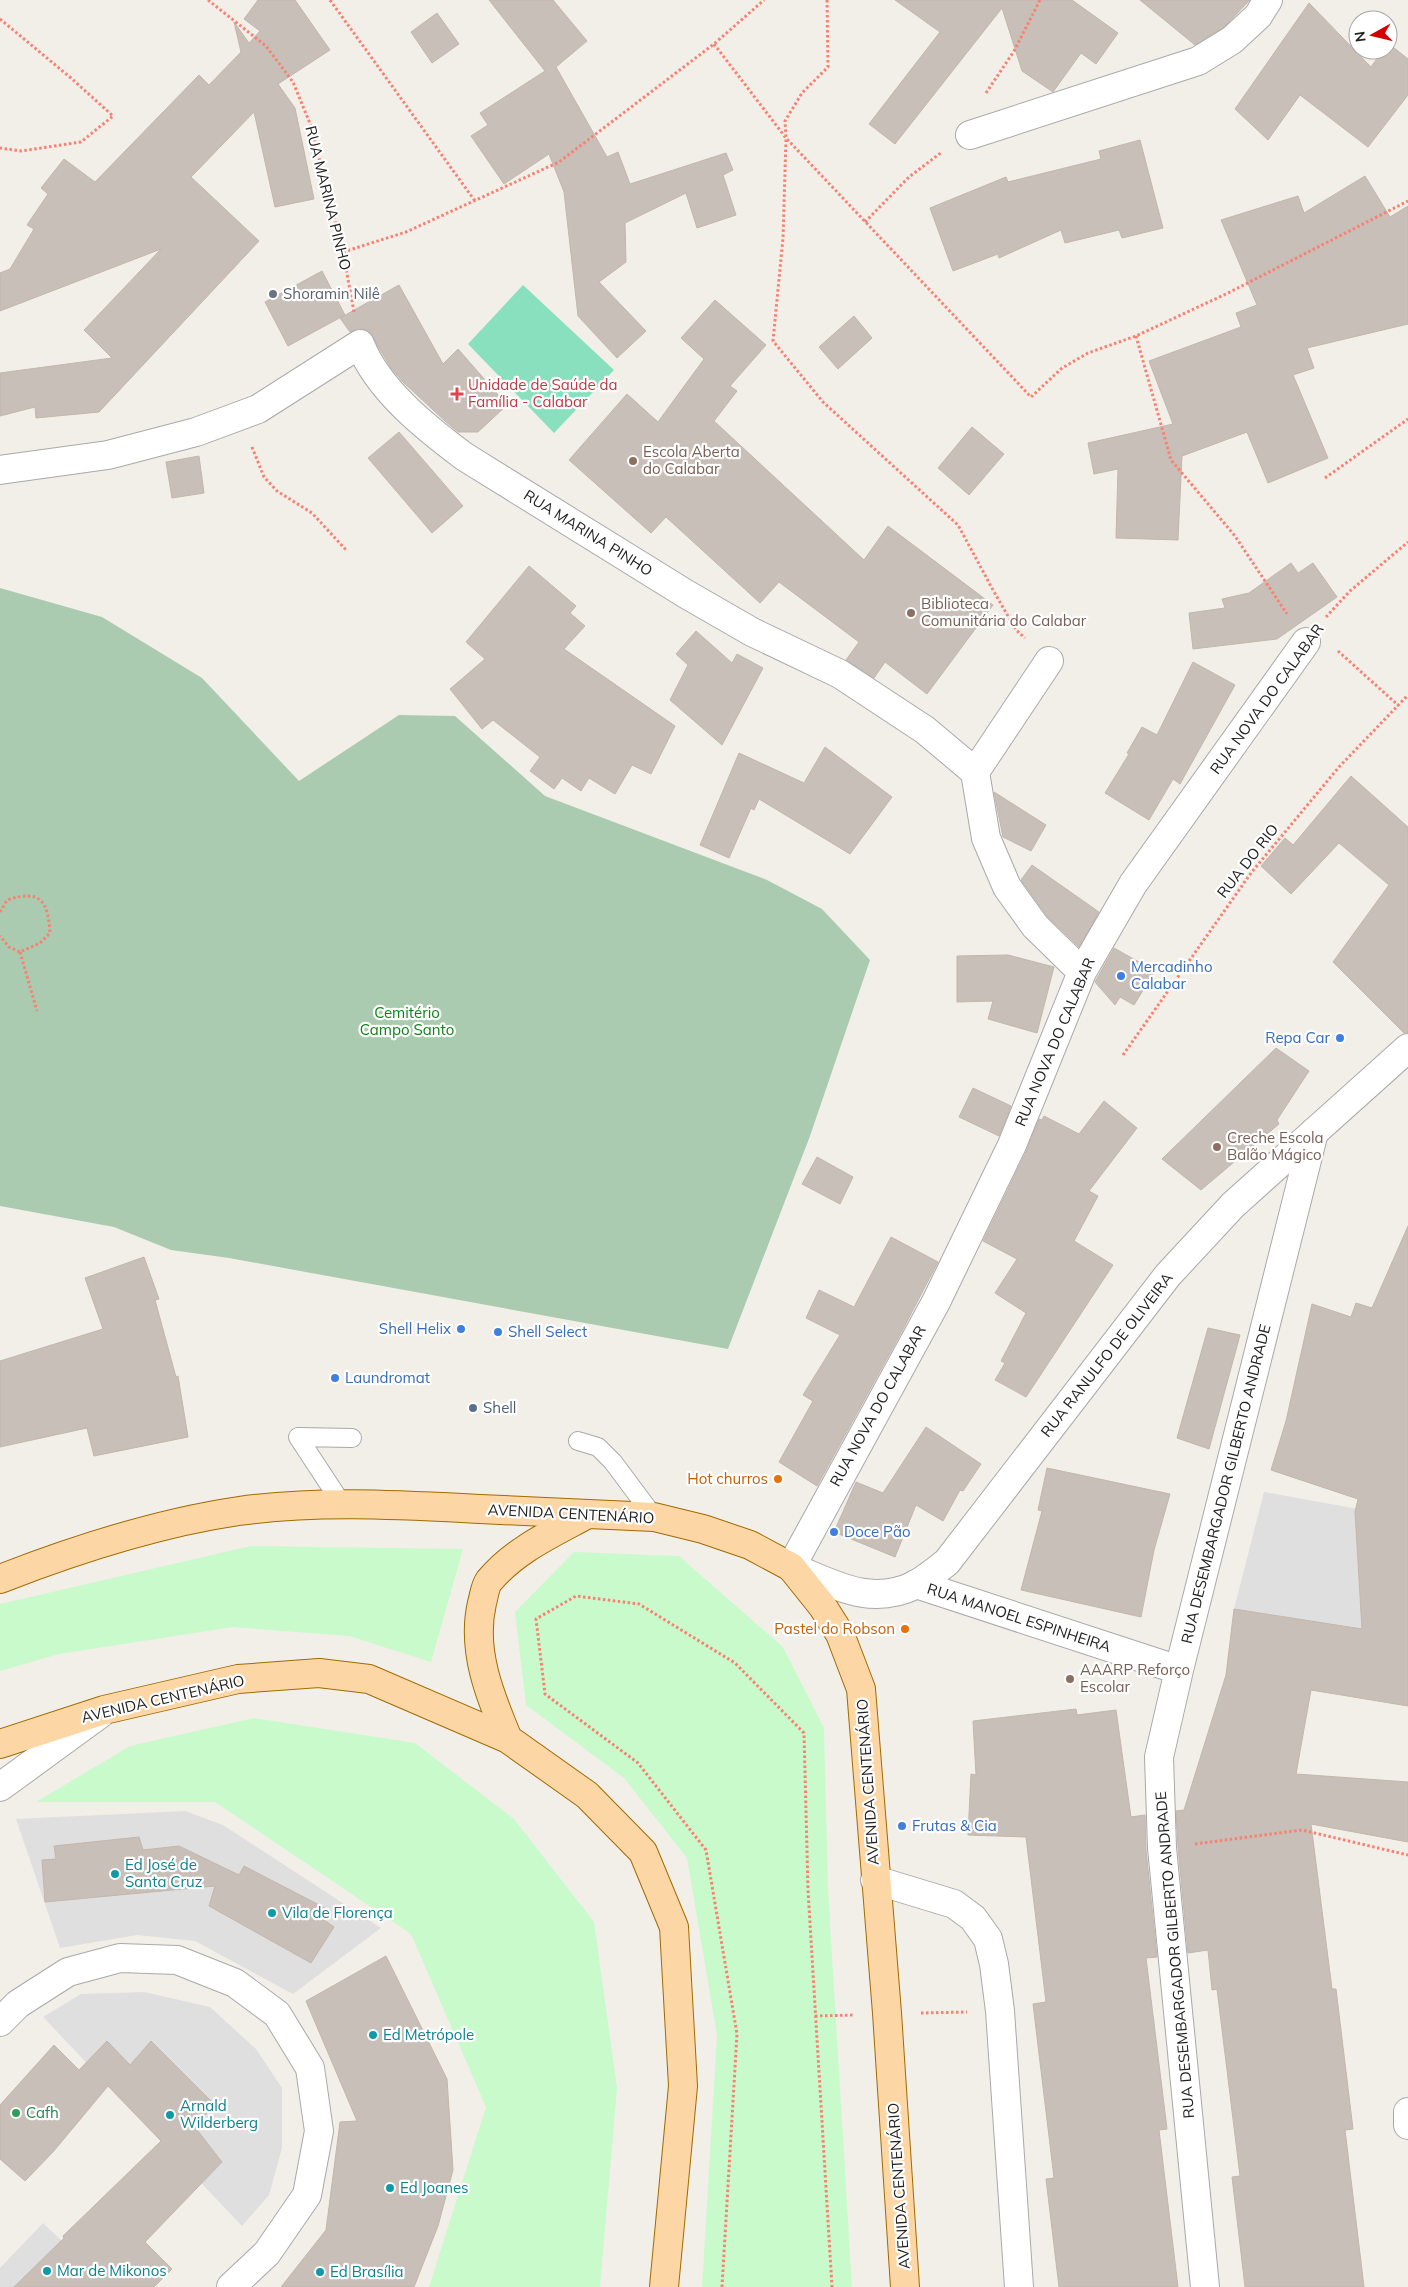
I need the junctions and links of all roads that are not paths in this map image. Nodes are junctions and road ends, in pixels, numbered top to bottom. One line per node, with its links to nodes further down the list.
1 (1268, 0): 2 (street)
2 (970, 135)
3 (0, 470): 6 (street, RUA MARINA PINHO)
4 (1310, 636): 7 (street, RUA NOVA DO CALABAR)
5 (1049, 661): 6 (street)
6 (975, 772): 7 (street)
7 (1082, 972): 15 (street, RUA NOVA DO CALABAR)
8 (1408, 1048): 9 (street, RUA RANULFO DE OLIVEIRA)
9 (1314, 1132): 17 (street, RUA RANULFO DE OLIVEIRA); 18 (street, RUA DESEMBARGADOR GILBERTO ANDRADE)
10 (352, 1438): 12 (lane)
11 (578, 1442): 14 (lane)
12 (342, 1504): 13 (main road, AVENIDA CENTENÁRIO); 16 (main road, AVENIDA CENTENÁRIO)
13 (586, 1515): 14 (main road, AVENIDA CENTENÁRIO); 20 (main road)
14 (654, 1517): 15 (main road, AVENIDA CENTENÁRIO)
15 (791, 1567): 17 (street, RUA RANULFO DE OLIVEIRA); 23 (main road, AVENIDA CENTENÁRIO)
16 (0, 1579)
17 (916, 1584): 18 (street, RUA MANOEL ESPINHEIRA)
18 (1179, 1670): 31 (street, RUA DESEMBARGADOR GILBERTO ANDRADE)
19 (104, 1710): 20 (main road, AVENIDA CENTENÁRIO); 21 (main road, AVENIDA CENTENÁRIO); 22 (street)
20 (508, 1739): 28 (main road, AVENIDA CENTENÁRIO)
21 (0, 1744)
22 (0, 1787)
23 (875, 1880): 29 (main road, AVENIDA CENTENÁRIO); 30 (street)
24 (0, 2022): 27 (street)
25 (1408, 2112): 26 (street)
26 (1408, 2125)
27 (231, 2287)
28 (664, 2287)
29 (905, 2287)
30 (1019, 2287)
31 (1205, 2287)

